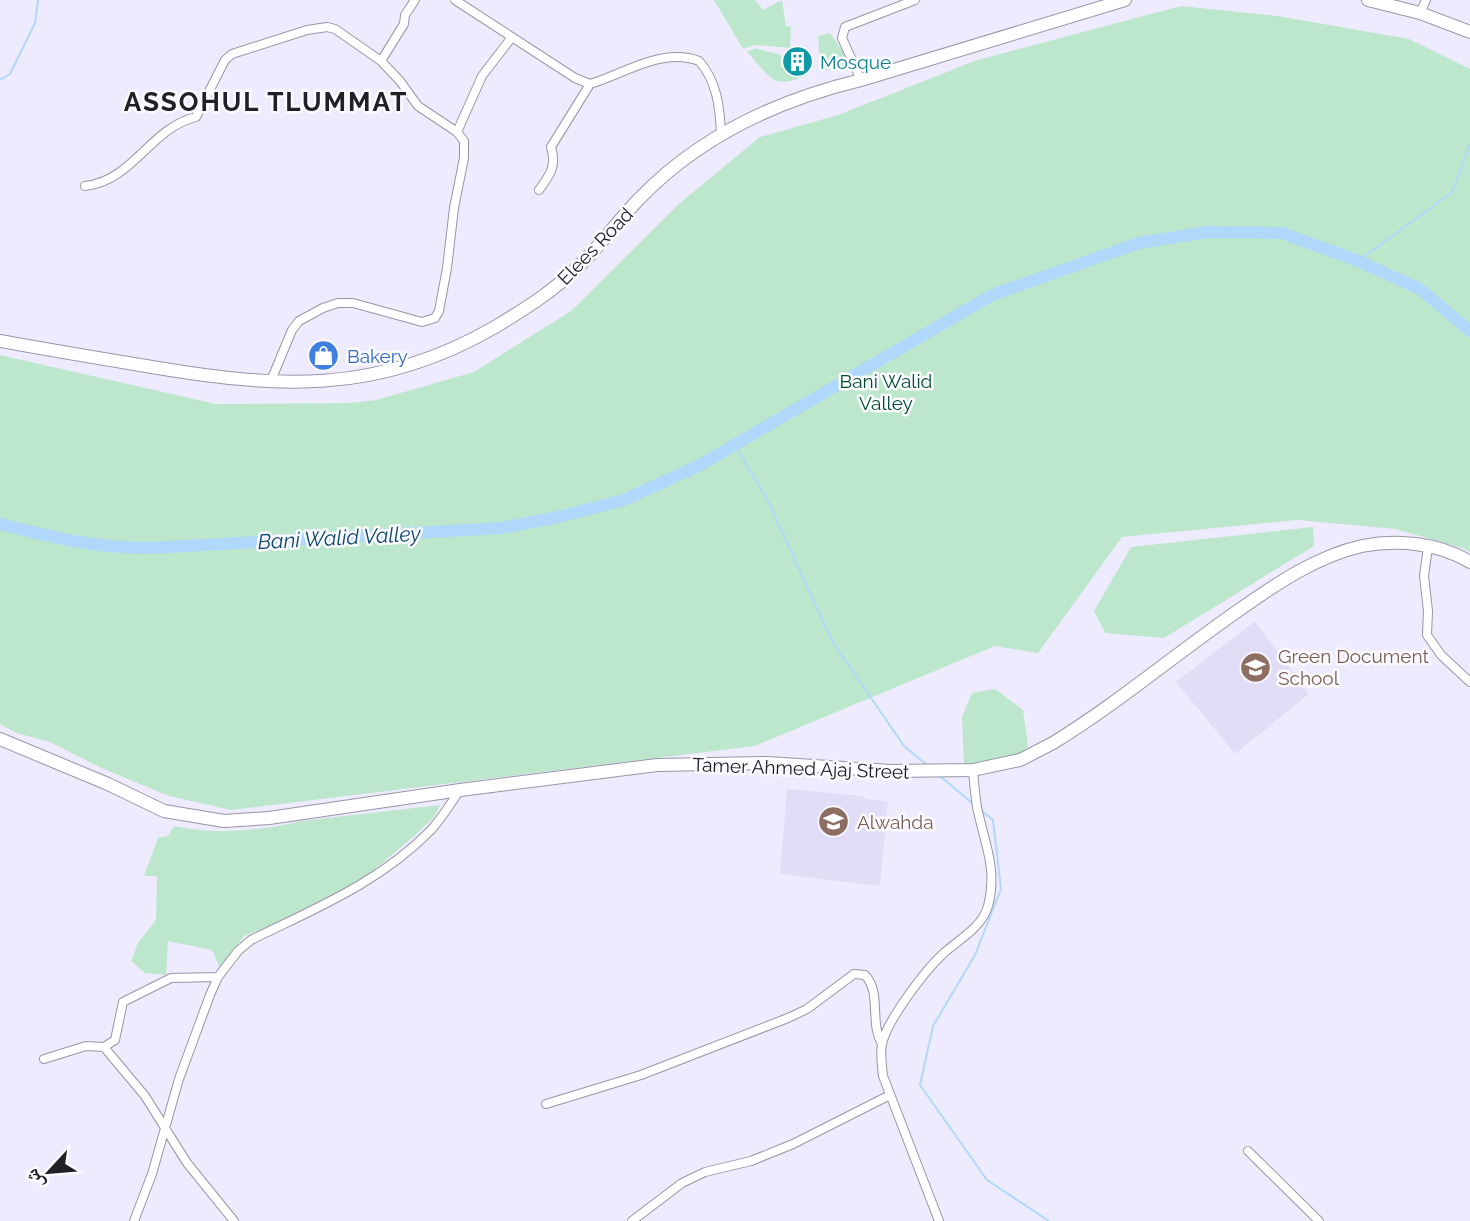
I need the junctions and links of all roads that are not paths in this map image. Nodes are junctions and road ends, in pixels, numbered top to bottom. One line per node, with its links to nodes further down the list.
1 (415, 0): 12 (street)
2 (455, 0): 11 (street)
3 (887, 0): 8 (street)
4 (915, 0): 8 (street)
5 (1125, 0): 13 (main road, Elees Road)
6 (1368, 0): 9 (main road)
7 (1426, 0): 9 (street)
8 (887, 10): 13 (street)
9 (1420, 13): 10 (main road)
10 (1470, 32)
11 (512, 37): 14 (street); 15 (street)
12 (381, 61): 15 (street); 17 (street)
13 (861, 80): 16 (main road, Elees Road)
14 (590, 84): 16 (street); 18 (street)
15 (457, 132): 20 (street)
16 (720, 134): 20 (main road, Elees Road)
17 (85, 186)
18 (539, 190)
19 (0, 341): 20 (main road, Elees Road)
20 (270, 383)
21 (1428, 547): 22 (main road, Tamer Ahmed Ajaj Street); 23 (street); 25 (main road, Tamer Ahmed Ajaj Street)
22 (1470, 562)
23 (1470, 682)
24 (0, 740): 26 (main road, Tamer Ahmed Ajaj Street)
25 (973, 770): 26 (main road, Tamer Ahmed Ajaj Street); 28 (street)
26 (460, 790): 27 (street)
27 (218, 977): 29 (street); 33 (street)
28 (882, 1044): 31 (street); 32 (street)
29 (104, 1047): 30 (street); 33 (street)
30 (44, 1059)
31 (891, 1095): 37 (street); 38 (street)
32 (546, 1104)
33 (166, 1127): 35 (street); 36 (street)
34 (1248, 1151): 39 (street)
35 (135, 1221)
36 (234, 1221)
37 (632, 1221)
38 (939, 1221)
39 (1319, 1221)

